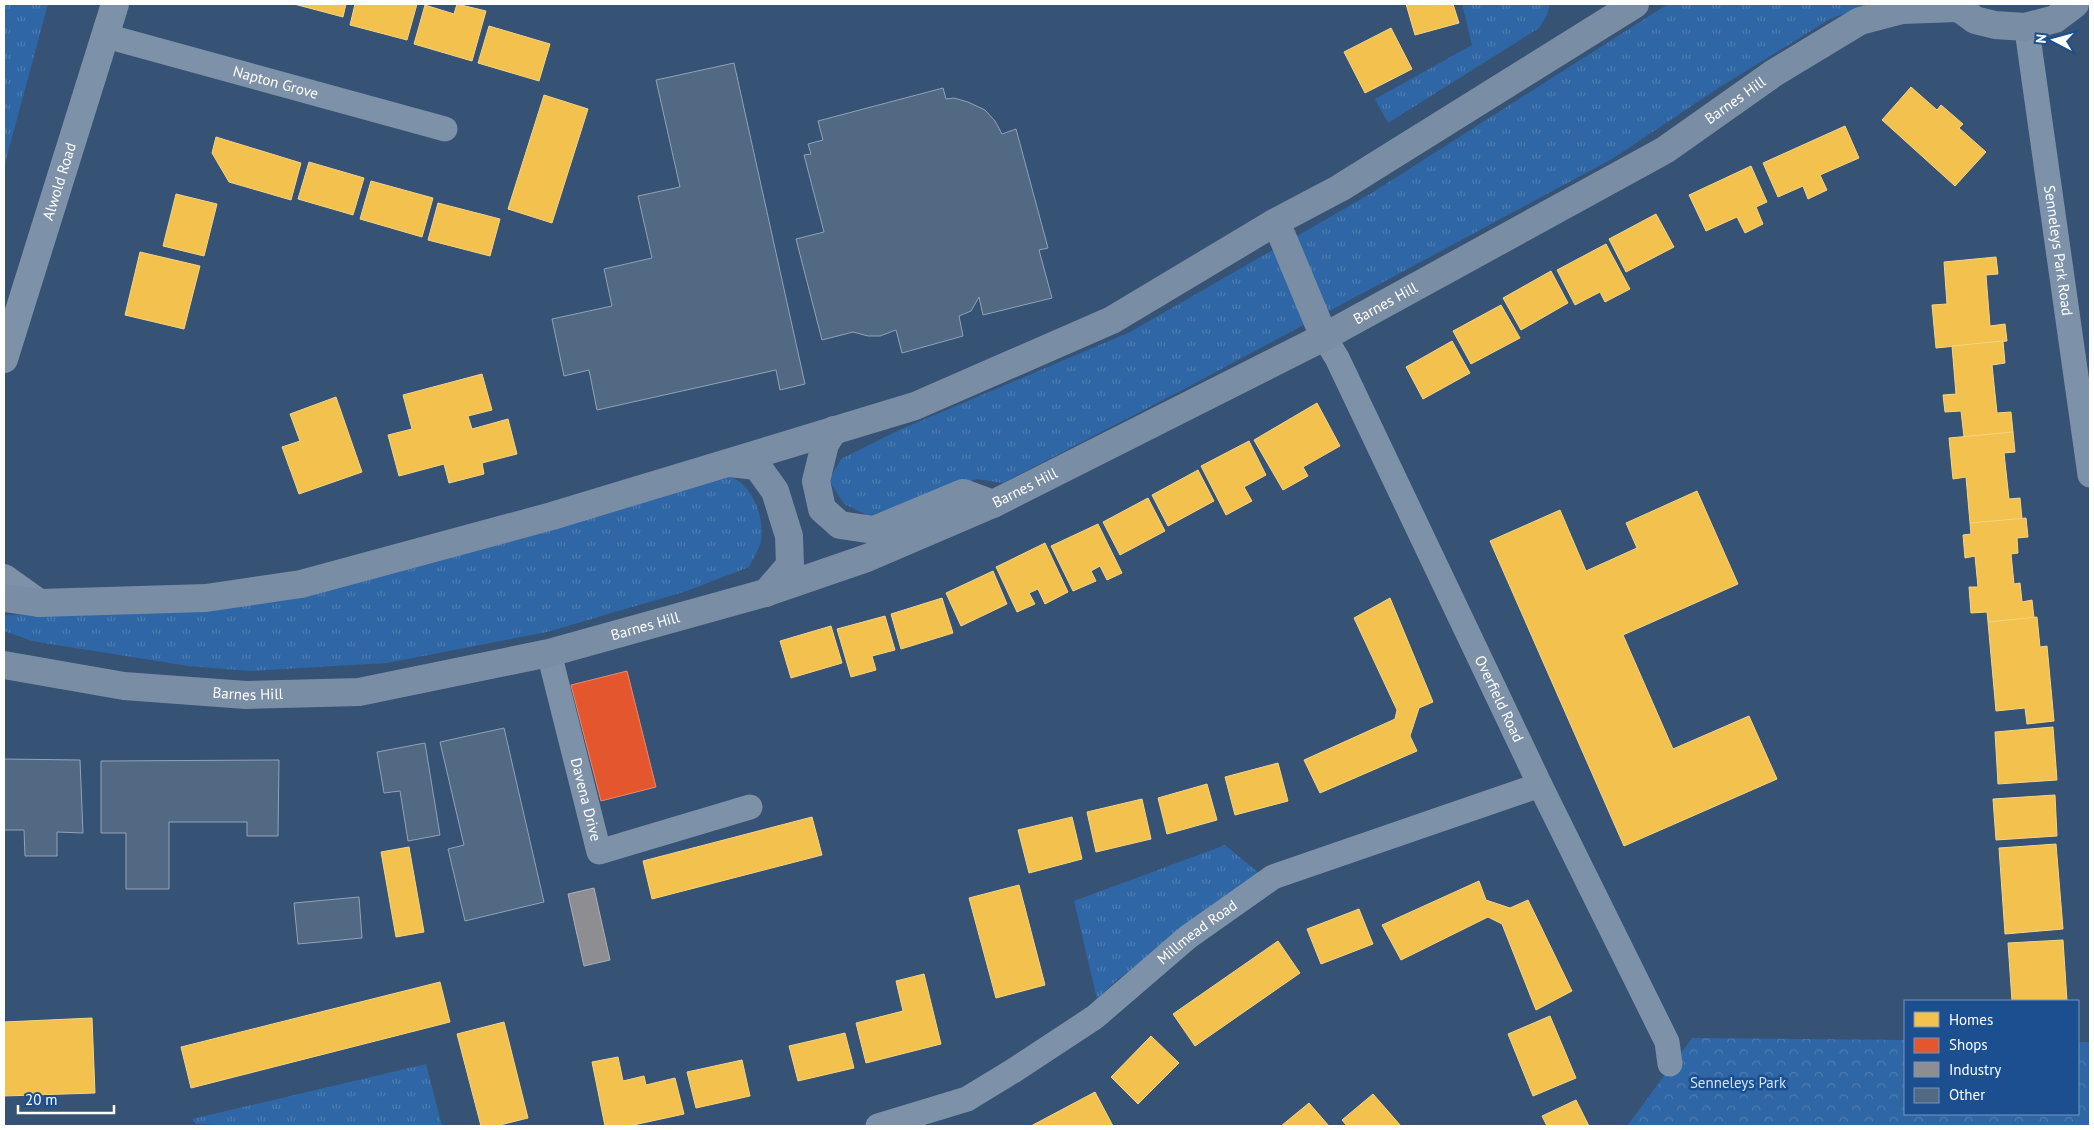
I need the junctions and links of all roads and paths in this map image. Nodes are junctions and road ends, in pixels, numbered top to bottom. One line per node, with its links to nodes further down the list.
1 (115, 4): 6 (street, Alwold Road)
2 (1635, 4): 8 (main road)
3 (2076, 4): 5 (main road)
4 (1956, 6): 5 (main road); 9 (main road, Barnes Hill)
5 (2025, 27): 13 (street, Senneleys Park Road)
6 (106, 36): 7 (street, Napton Grove); 10 (street, Alwold Road)
7 (445, 129)
8 (1274, 223): 9 (main road); 11 (main road)
9 (1324, 337): 14 (main road, Barnes Hill); 21 (street, Overfield Road)
10 (4, 359)
11 (834, 430): 12 (main road); 14 (main road)
12 (729, 462): 16 (main road); 18 (main road)
13 (2090, 474)
14 (993, 504): 16 (main road, Barnes Hill)
15 (4, 578): 18 (street)
16 (766, 593): 19 (main road, Barnes Hill)
17 (4, 598): 18 (main road)
18 (38, 603)
19 (550, 653): 20 (main road, Barnes Hill); 22 (street, Davena Drive)
20 (4, 665)
21 (1540, 785): 23 (street, Overfield Road); 24 (street, Millmead Road)
22 (750, 807)
23 (1670, 1064)
24 (878, 1126)

